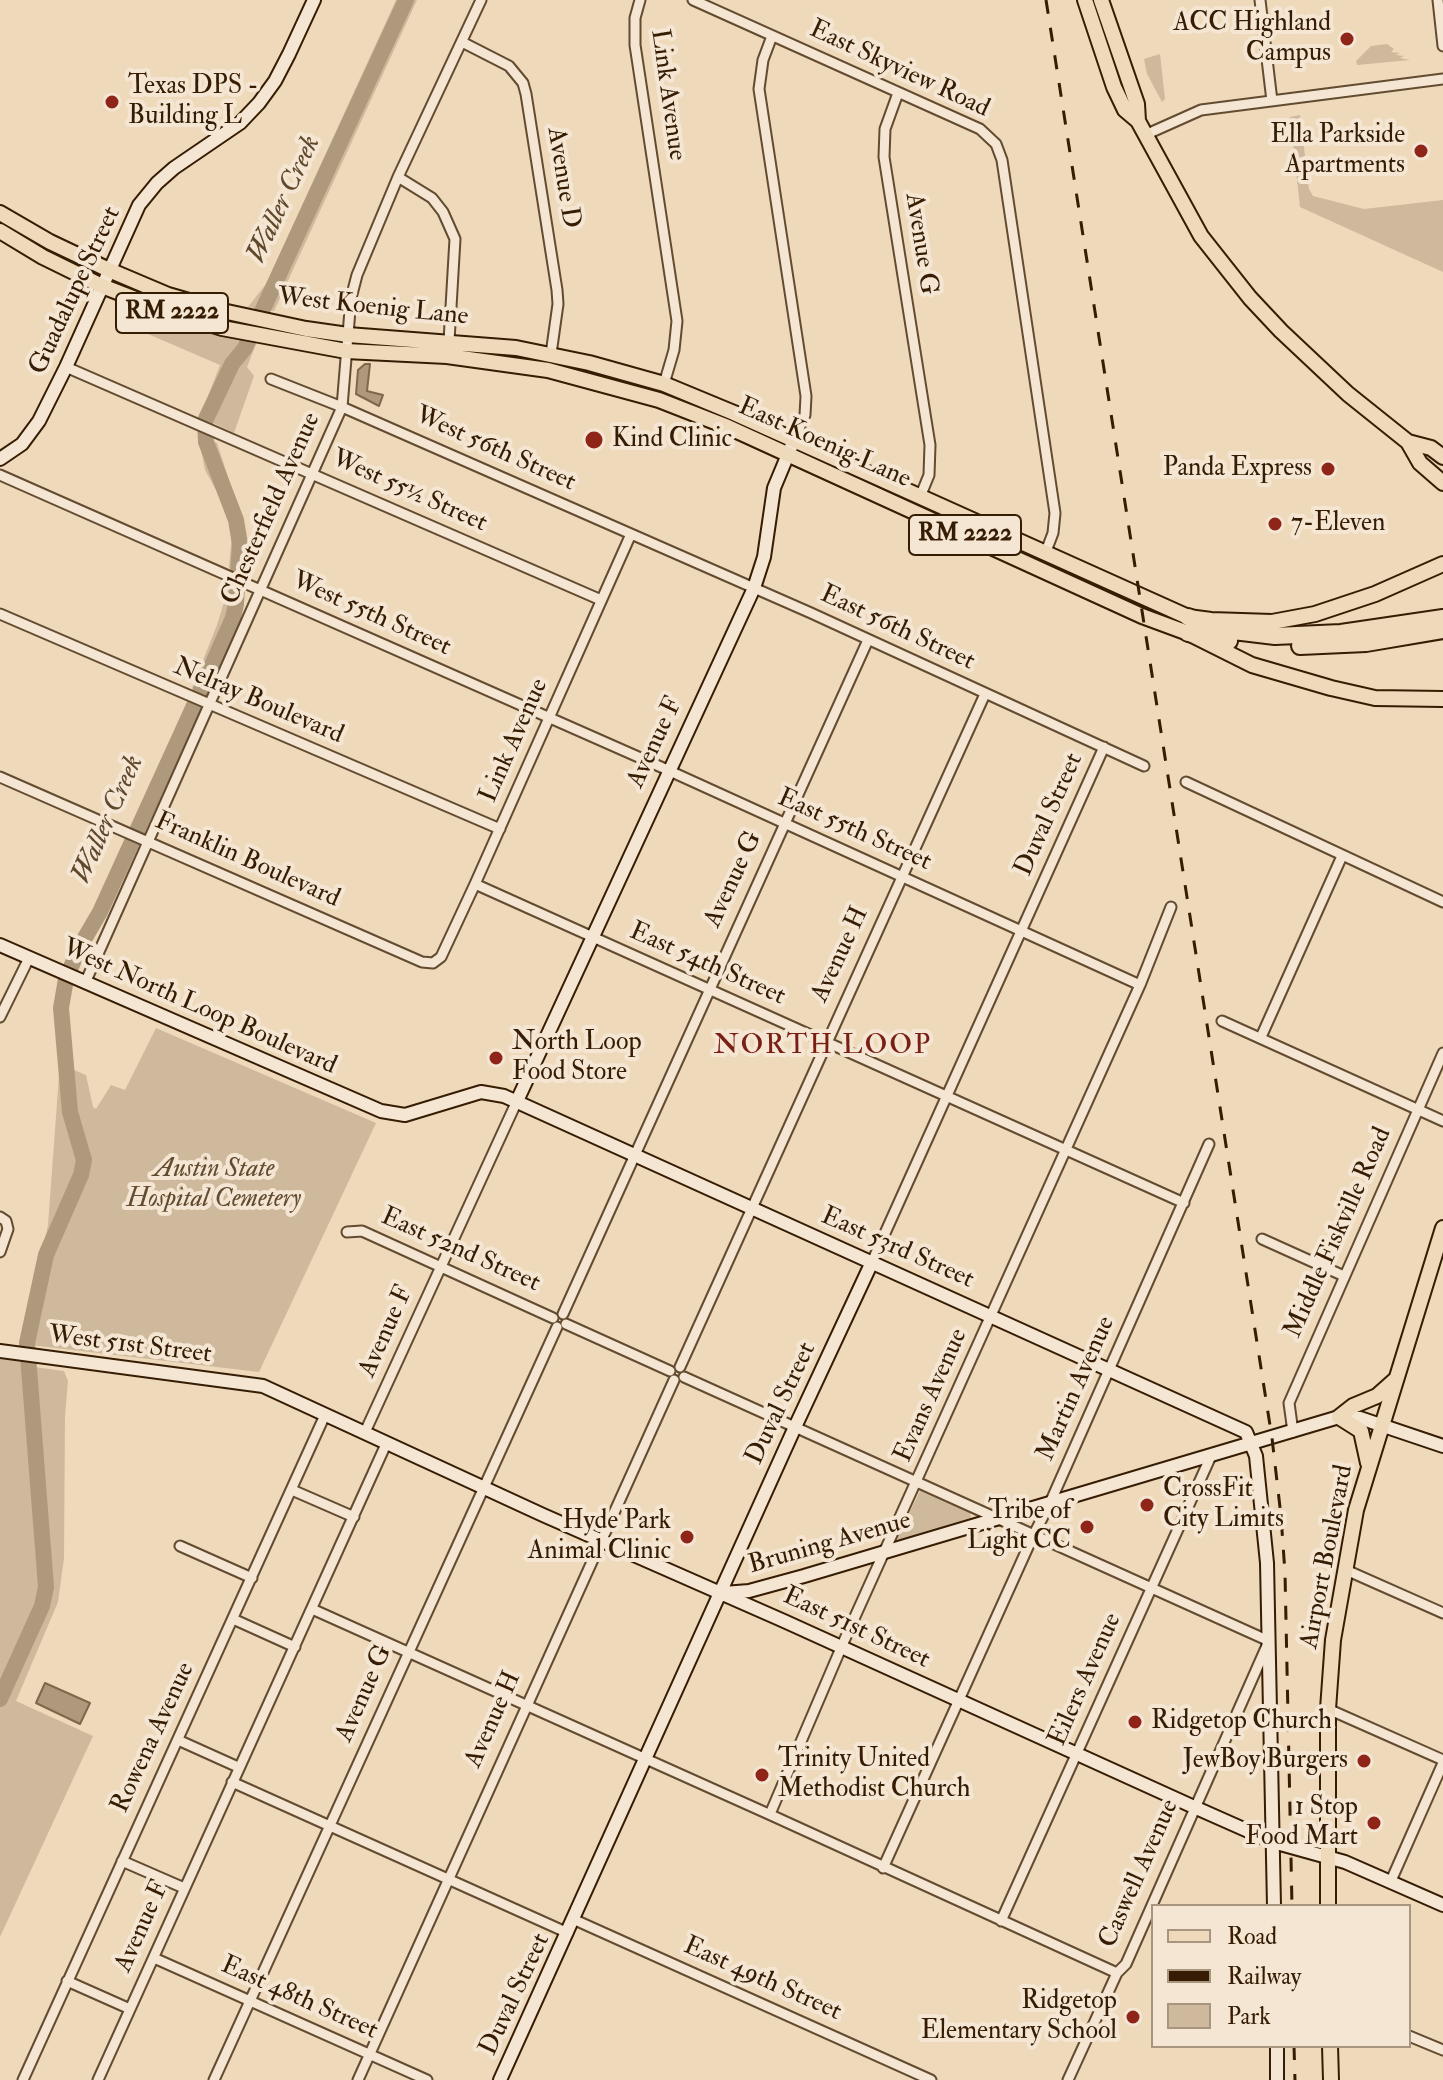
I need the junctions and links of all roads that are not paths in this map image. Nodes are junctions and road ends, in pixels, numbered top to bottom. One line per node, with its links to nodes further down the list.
1 (314, 0): 19 (street, Guadalupe Street)
2 (481, 0): 10 (street, Chesterfield Avenue)
3 (640, 0): 27 (street, Link Avenue)
4 (693, 0): 9 (street, East Skyview Road)
5 (1085, 0): 15 (main road)
6 (1101, 0): 15 (main road)
7 (1260, 0): 14 (street)
8 (1438, 0): 11 (street)
9 (772, 36): 13 (street, East Skyview Road); 31 (street, Avenue F)
10 (462, 42): 16 (street, Chesterfield Avenue); 24 (street, Avenue D)
11 (1443, 46)
12 (1443, 79): 14 (street)
13 (898, 93): 37 (street, Avenue G); 39 (street, East Skyview Road)
14 (1272, 101): 15 (street)
15 (1141, 128): 30 (main road)
16 (398, 177): 21 (street, Chesterfield Avenue); 22 (street)
17 (0, 213): 19 (main road, West Koenig Lane / RM 2222)
18 (0, 231): 20 (main road, West Koenig Lane / RM 2222)
19 (109, 270): 20 (street, Guadalupe Street); 21 (main road, West Koenig Lane / RM 2222)
20 (102, 286): 23 (main road, West Koenig Lane / RM 2222); 25 (street, Guadalupe Street)
21 (348, 335): 22 (main road, West Koenig Lane / RM 2222); 23 (street, Chesterfield Avenue)
22 (449, 341): 24 (main road, West Koenig Lane / RM 2222)
23 (346, 351): 28 (main road, West Koenig Lane / RM 2222); 29 (street, Chesterfield Avenue)
24 (551, 354): 27 (main road, West Koenig Lane / RM 2222)
25 (66, 367): 33 (street, Guadalupe Street); 34 (street, West 55½ Street)
26 (271, 379): 29 (street, West 56th Street)
27 (664, 384): 31 (main road, East Koenig Lane / RM 2222)
28 (659, 400): 31 (main road, East Koenig Lane / RM 2222)
29 (342, 407): 34 (street, Chesterfield Avenue); 38 (street, West 56th Street)
30 (1408, 442): 32 (main road); 36 (main road)
31 (791, 447): 37 (main road, East Koenig Lane / RM 2222); 41 (street, Avenue F); 46 (main road, East Koenig Lane / RM 2222)
32 (1443, 457)
33 (0, 459)
34 (312, 473): 42 (street, Chesterfield Avenue); 43 (street, West 55½ Street)
35 (0, 475): 42 (street, West 55th Street)
36 (1443, 483)
37 (920, 497): 39 (main road, East Koenig Lane / RM 2222)
38 (631, 534): 41 (street, East 56th Street); 43 (street, Link Avenue)
39 (1045, 554): 46 (main road, East Koenig Lane / RM 2222)
40 (1441, 563): 46 (main road)
41 (754, 588): 49 (street, East 56th Street); 57 (street, Avenue F)
42 (260, 591): 53 (street, Chesterfield Avenue); 54 (street, West 55th Street)
43 (601, 600): 54 (street, Link Avenue)
44 (0, 614): 53 (street, Nelray Boulevard)
45 (1443, 618): 46 (highway, RM 2222)
46 (1188, 625): 50 (highway, RM 2222); 52 (main road)
47 (1443, 630): 50 (highway, RM 2222)
48 (1443, 639): 50 (highway)
49 (868, 640): 51 (street, East 56th Street); 60 (street, Avenue G)
50 (1385, 641)
51 (985, 694): 55 (street, East 56th Street); 64 (street, Avenue H)
52 (1443, 699)
53 (199, 701): 61 (street, Nelray Boulevard); 62 (street, Chesterfield Avenue)
54 (549, 718): 57 (street, East 55th Street); 61 (street, Link Avenue)
55 (1104, 747): 56 (street, East 56th Street); 68 (street, Duval Street)
56 (1144, 766)
57 (668, 770): 60 (street, East 55th Street); 69 (street, Avenue F)
58 (0, 777): 62 (street, Franklin Boulevard)
59 (1186, 782): 63 (street)
60 (784, 824): 64 (street, East 55th Street); 75 (street, Avenue G)
61 (500, 829): 65 (street, Link Avenue)
62 (137, 838): 72 (street, Franklin Boulevard); 73 (street, Chesterfield Avenue)
63 (1342, 856): 66 (street); 78 (street)
64 (902, 877): 68 (street, East 55th Street); 79 (street, Avenue H)
65 (475, 884): 69 (street, East 54th Street); 72 (street, Link Avenue)
66 (1443, 902)
67 (1171, 907): 74 (street, Evans Avenue)
68 (1023, 932): 74 (street, East 55th Street); 81 (street, Duval Street)
69 (591, 936): 75 (street, East 54th Street); 82 (street, Avenue F)
70 (0, 945): 71 (street, West North Loop Boulevard)
71 (29, 958): 73 (street, West North Loop Boulevard); 76 (street)
72 (433, 963)
73 (74, 978): 84 (street, West North Loop Boulevard)
74 (1140, 985): 87 (street, Evans Avenue)
75 (708, 990): 79 (street, East 54th Street); 88 (street, Avenue G)
76 (0, 1017)
77 (1222, 1021): 78 (street)
78 (1261, 1037): 83 (street)
79 (825, 1043): 81 (street, East 54th Street); 90 (street, Avenue H)
80 (1443, 1053): 83 (street, Middle Fiskville Road)
81 (946, 1097): 87 (street, East 54th Street); 96 (street, Duval Street)
82 (517, 1101): 84 (street, East 53rd Street); 88 (street, East 53rd Street); 97 (street, Avenue F)
83 (1417, 1110): 85 (street); 98 (street, Middle Fiskville Road)
84 (381, 1111)
85 (1443, 1121)
86 (1209, 1144): 89 (street, Martin Avenue)
87 (1067, 1150): 89 (street, East 54th Street); 99 (street, Evans Avenue)
88 (634, 1154): 90 (street, East 53rd Street); 100 (street, Avenue G)
89 (1184, 1203): 102 (street, Martin Avenue)
90 (752, 1208): 96 (street, East 53rd Street); 103 (street, Avenue H)
91 (0, 1217): 95 (street)
92 (1443, 1228): 104 (main road, Airport Boulevard)
93 (347, 1232): 97 (street, East 52nd Street)
94 (1262, 1239): 98 (street)
95 (0, 1252)
96 (872, 1262): 99 (street, East 53rd Street); 109 (street, Duval Street)
97 (441, 1266): 100 (street, East 52nd Street); 110 (street, Avenue F)
98 (1344, 1276): 111 (street, Middle Fiskville Road)
99 (991, 1316): 102 (street, East 53rd Street); 117 (street, Evans Avenue)
100 (560, 1321): 103 (street, East 52nd Street); 118 (street, Avenue G)
101 (0, 1351): 105 (street, West 51st Street)
102 (1110, 1370): 113 (street, East 53rd Street); 120 (street, Martin Avenue)
103 (677, 1374): 109 (street, East 52nd Street); 124 (street, Avenue H)
104 (1397, 1377): 107 (main road); 108 (main road, Airport Boulevard)
105 (254, 1383): 106 (street, East 51st Street)
106 (325, 1415): 110 (street, East 51st Street); 119 (street, Rowena Avenue)
107 (1339, 1417): 108 (street); 111 (street); 116 (main road)
108 (1381, 1425): 114 (street); 116 (main road, Airport Boulevard)
109 (795, 1427): 117 (street, East 52nd Street); 130 (street, Duval Street)
110 (365, 1432): 112 (street, East 51st Street)
111 (1293, 1432): 113 (street, Bruning Avenue)
112 (387, 1442): 118 (street, East 51st Street); 121 (street, Avenue F)
113 (1252, 1444): 115 (street, Bruning Avenue); 134 (street)
114 (1443, 1446)
115 (1211, 1456): 120 (street, Bruning Avenue); 129 (street, Eilers Avenue)
116 (1369, 1467): 127 (main road, Airport Boulevard)
117 (918, 1481): 122 (street, East 52nd Street); 126 (street, Evans Avenue)
118 (484, 1488): 124 (street, East 51st Street); 137 (street, Avenue G)
119 (292, 1490): 121 (street); 128 (street, Rowena Avenue)
120 (1050, 1503): 122 (street, Bruning Avenue); 123 (street, Martin Avenue)
121 (354, 1517): 131 (street, Avenue F)
122 (999, 1519): 123 (street, East 52nd Street); 126 (street, Bruning Avenue)
123 (1033, 1536): 129 (street, East 52nd Street); 138 (street, Martin Avenue)
124 (601, 1540): 130 (street, East 51st Street); 139 (street, Avenue H)
125 (180, 1546): 128 (street)
126 (887, 1551): 130 (street, Bruning Avenue); 136 (street, Evans Avenue)
127 (1346, 1570): 132 (street); 140 (main road, Airport Boulevard)
128 (252, 1578): 133 (street, Rowena Avenue)
129 (1151, 1589): 134 (street, East 52nd Street); 142 (street, Eilers Avenue)
130 (721, 1593): 136 (street, East 51st Street); 143 (street, Duval Street)
131 (312, 1609): 135 (street, Avenue F); 137 (street)
132 (1443, 1613)
133 (233, 1619): 135 (street); 141 (street, Rowena Avenue)
134 (1269, 1641): 147 (street, Caswell Avenue); 150 (street)
135 (295, 1647): 145 (street, Avenue F)
136 (842, 1648): 138 (street, East 51st Street); 148 (street, Evans Avenue)
137 (409, 1652): 139 (street); 149 (street, Avenue G)
138 (960, 1701): 142 (street, East 51st Street); 153 (street, Martin Avenue)
139 (524, 1706): 143 (street); 154 (street, Avenue H)
140 (1328, 1709): 144 (street); 151 (main road, Airport Boulevard)
141 (178, 1740): 145 (street); 152 (street, Rowena Avenue)
142 (1077, 1754): 147 (street, East 51st Street); 163 (street, Eilers Avenue)
143 (645, 1758): 148 (street); 162 (street, Duval Street)
144 (1443, 1762): 155 (street)
145 (238, 1767): 146 (street, Avenue F)
146 (232, 1782): 149 (street); 156 (street, Avenue F)
147 (1194, 1807): 150 (street, East 51st Street); 157 (street, Caswell Avenue)
148 (770, 1814): 153 (street)
149 (329, 1828): 154 (street); 168 (street, Avenue G)
150 (1273, 1842): 151 (street, East 51st Street); 158 (street)
151 (1329, 1856): 155 (street, East 51st Street); 159 (main road, Airport Boulevard)
152 (122, 1861): 156 (street); 167 (street, Rowena Avenue)
153 (883, 1868): 163 (street)
154 (447, 1880): 164 (street); 174 (street, Avenue H)
155 (1390, 1883): 160 (street, East 51st Street)
156 (184, 1888): 165 (street, Avenue F)
157 (1152, 1904)
158 (1274, 1904)
159 (1328, 1904)
160 (1443, 1905)
161 (1151, 1906): 166 (street, Caswell Avenue)
162 (575, 1920): 164 (street, Duval Street); 182 (street, East 49th Street)
163 (1001, 1921): 166 (street)
164 (568, 1933): 181 (street, Duval Street)
165 (154, 1958): 168 (street, East 48th Street); 169 (street, Avenue F)
166 (1117, 1973): 183 (street, Caswell Avenue)
167 (67, 1981): 169 (street); 176 (street, Rowena Avenue)
168 (249, 2001): 174 (street, East 48th Street); 178 (street, Avenue G)
169 (130, 2009): 177 (street, Avenue F)
170 (1411, 2037): 173 (street)
171 (1277, 2048): 175 (street)
172 (1330, 2048): 184 (main road)
173 (1443, 2050)
174 (370, 2054): 179 (street, Avenue H); 180 (street, East 48th Street)
175 (1277, 2079)
176 (23, 2080)
177 (98, 2080)
178 (214, 2080)
179 (358, 2080)
180 (427, 2080)
181 (500, 2080)
182 (931, 2080)
183 (1068, 2080)
184 (1331, 2080)

